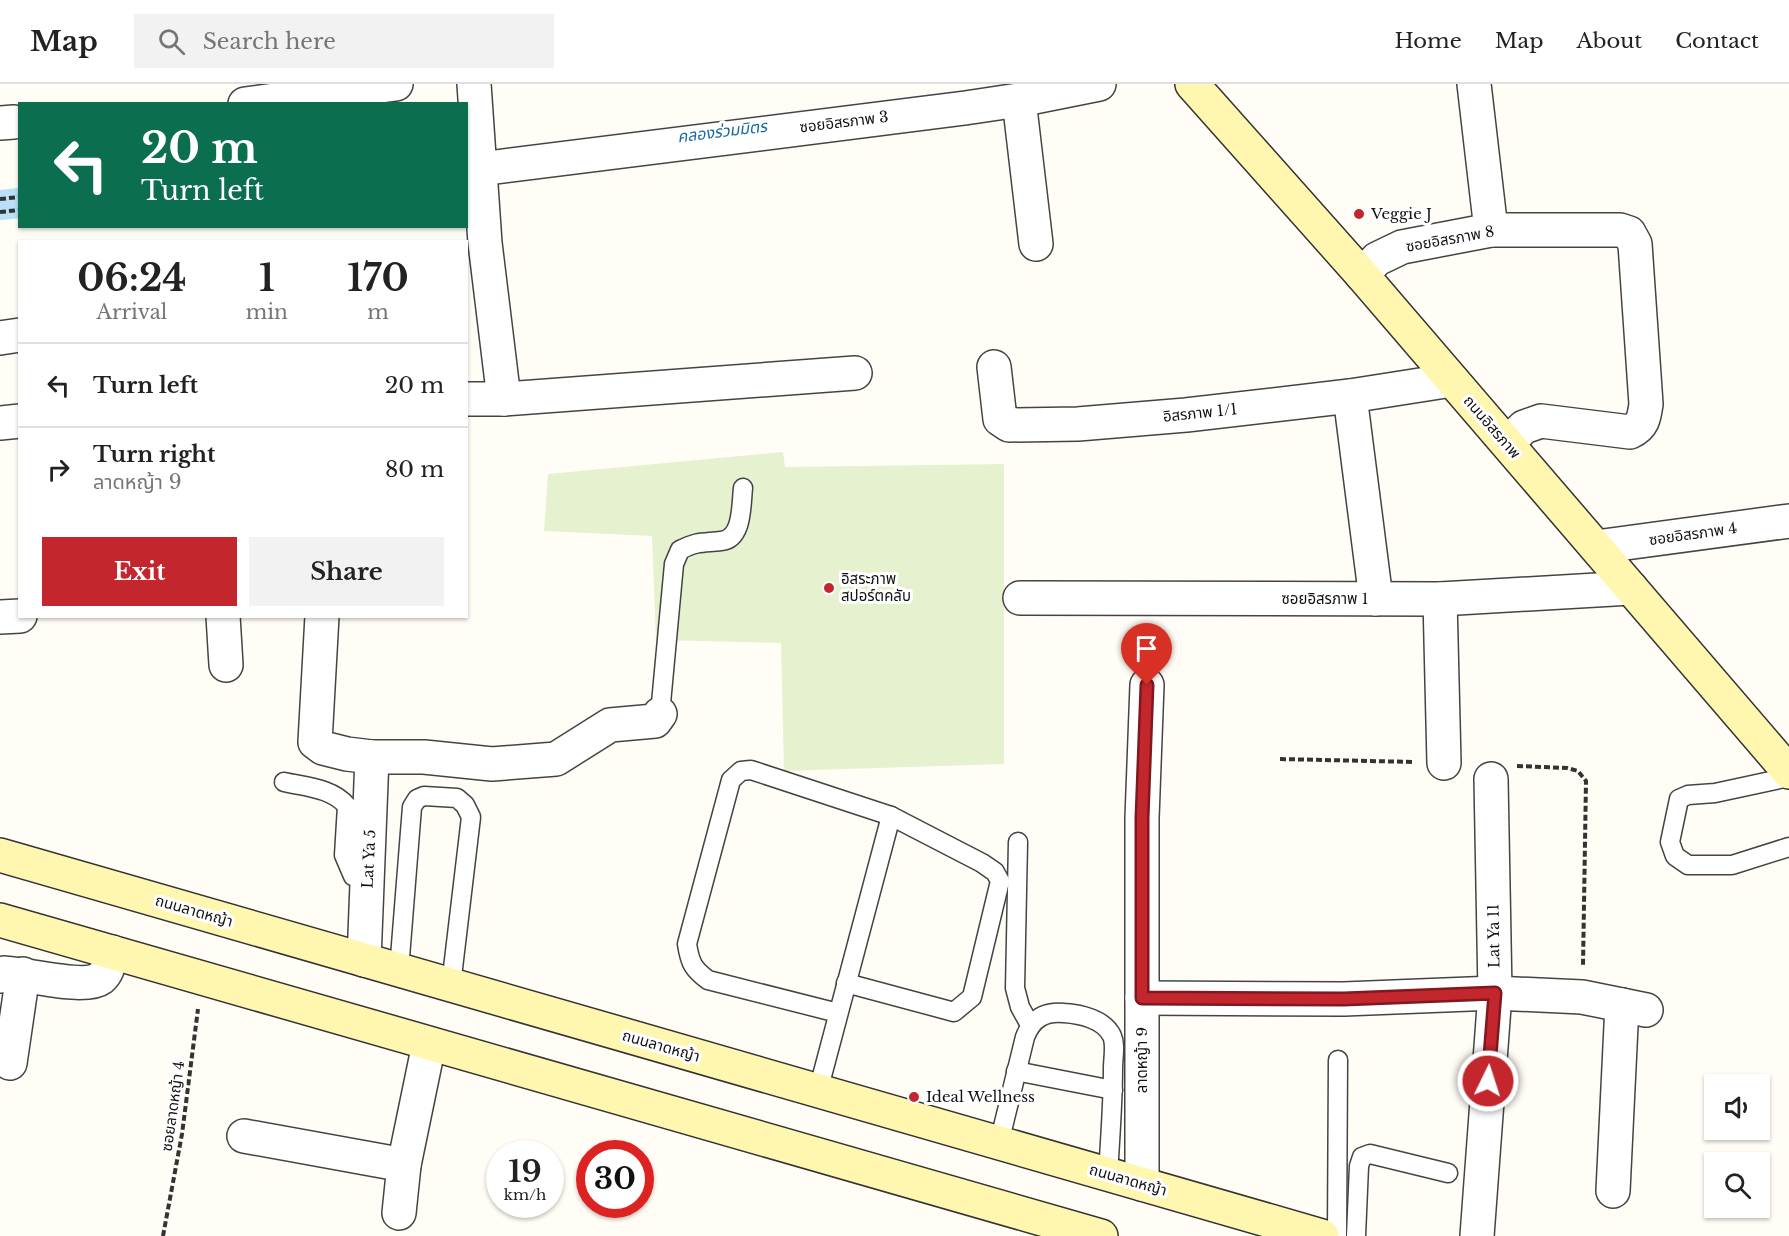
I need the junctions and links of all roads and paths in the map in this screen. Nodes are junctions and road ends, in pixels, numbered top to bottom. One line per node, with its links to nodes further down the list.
1 (396, 84): 7 (street)
2 (474, 84): 8 (street)
3 (1099, 84): 6 (street, ซอยอิสรภาพ 3)
4 (1192, 84): 16 (main road, ถนนอิสรภาพ)
5 (1474, 84): 13 (street)
6 (1019, 100): 8 (street, ซอยอิสรภาพ 3); 15 (street)
7 (260, 102)
8 (480, 169): 14 (street)
9 (18, 197): 10 (path)
10 (0, 199)
11 (18, 210): 12 (path)
12 (0, 212)
13 (1491, 230): 16 (street, ซอยอิสรภาพ 8); 27 (street, ซอยอิสรภาพ 8)
14 (476, 244): 24 (street)
15 (1036, 244)
16 (1362, 275): 21 (main road, ถนนอิสรภาพ)
17 (18, 335): 18 (street)
18 (0, 338)
19 (994, 367): 22 (street, อิสรภาพ 1/1)
20 (855, 373): 24 (street)
21 (1452, 380): 22 (street, อิสรภาพ 1/1); 27 (main road, ถนนอิสรภาพ)
22 (1350, 396): 33 (street)
23 (468, 399): 24 (street)
24 (504, 399)
25 (18, 421): 26 (street)
26 (0, 423)
27 (1507, 443): 30 (main road, ถนนอิสรภาพ)
28 (743, 488): 41 (lane)
29 (1789, 521): 30 (street, ซอยอิสรภาพ 4)
30 (1596, 547): 31 (main road, ถนนอิสรภาพ)
31 (1631, 588): 34 (street, ซอยอิสรภาพ 1); 44 (main road, ถนนอิสรภาพ)
32 (1020, 598): 33 (street, ซอยอิสรภาพ 1)
33 (1376, 599): 34 (street, ซอยอิสรภาพ 1)
34 (1440, 599): 43 (street)
35 (18, 616): 36 (street)
36 (0, 617)
37 (223, 618): 39 (street)
38 (322, 618): 42 (street)
39 (226, 665)
40 (1147, 685): 61 (street, ลาดหญ้า 9)
41 (660, 714): 42 (street)
42 (372, 757): 51 (street, Lat Ya 5)
43 (1444, 763)
44 (1789, 775): 49 (lane)
45 (1491, 779): 60 (street, Lat Ya 11)
46 (284, 782): 51 (lane)
47 (891, 816): 58 (lane); 58 (lane); 62 (lane)
48 (1018, 842): 63 (lane)
49 (1789, 847)
50 (0, 855): 54 (main road, ถนนลาดหญ้า)
51 (368, 878): 54 (street, Lat Ya 5)
52 (0, 920): 53 (main road)
53 (112, 952): 56 (street); 57 (main road)
54 (364, 960): 55 (main road, ถนนลาดหญ้า)
55 (399, 970): 59 (main road, ถนนลาดหญ้า); 59 (lane)
56 (11, 975): 66 (street)
57 (202, 978): 64 (main road); 79 (path, ซอยลาดหญ้า 4)
58 (846, 983): 62 (lane)
59 (450, 985): 69 (main road, ถนนลาดหญ้า)
60 (1495, 993): 61 (street); 76 (street); 84 (street, Lat Ya 11)
61 (1142, 998): 75 (street, ลาดหญ้า 9)
62 (838, 1013): 69 (lane)
63 (1030, 1025): 67 (lane); 68 (lane)
64 (429, 1044): 72 (street); 80 (main road)
65 (1338, 1060): 82 (lane)
66 (10, 1063)
67 (1016, 1071): 68 (lane); 71 (lane)
68 (1113, 1090): 74 (lane)
69 (818, 1091): 71 (main road, ถนนลาดหญ้า)
70 (244, 1136): 72 (street)
71 (999, 1143): 74 (main road, ถนนลาดหญ้า)
72 (404, 1166): 77 (street)
73 (1448, 1173): 83 (lane)
74 (1108, 1175): 75 (main road, ถนนลาดหญ้า)
75 (1142, 1184): 78 (main road, ถนนลาดหญ้า)
76 (1613, 1191)
77 (399, 1213)
78 (1244, 1225): 81 (main road, ถนนลาดหญ้า)
79 (163, 1236)
80 (1101, 1236)
81 (1322, 1236)
82 (1337, 1236)
83 (1356, 1236)
84 (1477, 1236)

